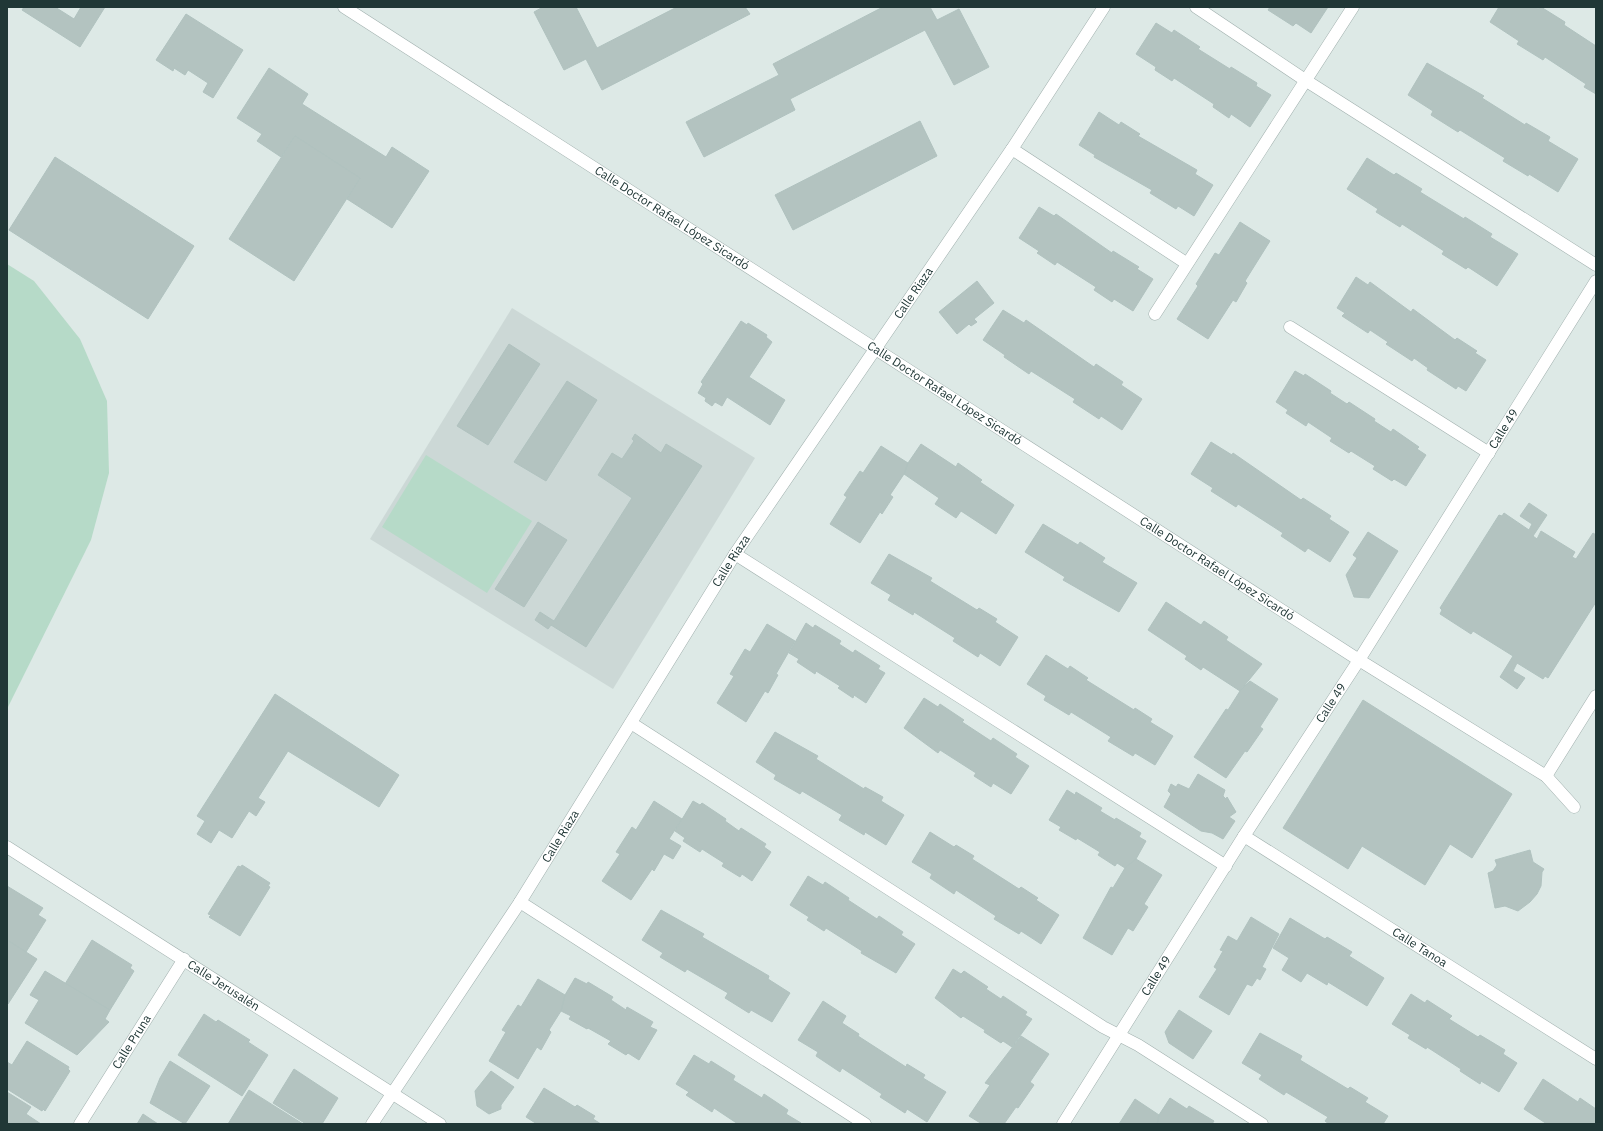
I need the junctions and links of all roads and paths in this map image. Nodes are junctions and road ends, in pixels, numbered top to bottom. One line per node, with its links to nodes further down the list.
1 (344, 7): 12 (street, Calle Doctor Rafael López Sicardó)
2 (1104, 7): 6 (street, Calle Riaza)
3 (1196, 7): 5 (street)
4 (1353, 7): 5 (street)
5 (1305, 80): 7 (street); 8 (street)
6 (1012, 149): 7 (street); 12 (street, Calle Riaza)
7 (1186, 263): 10 (street)
8 (1596, 265)
9 (1596, 281): 13 (street, Calle 49)
10 (1155, 314)
11 (1290, 327): 13 (street)
12 (875, 349): 14 (street, Calle Riaza); 15 (street, Calle Doctor Rafael López Sicardó)
13 (1489, 453): 15 (street, Calle 49)
14 (735, 554): 17 (street, Calle Riaza); 22 (street)
15 (1359, 660): 18 (street, Calle Doctor Rafael López Sicardó); 20 (street, Calle 49)
16 (1596, 696): 18 (street)
17 (632, 723): 23 (street, Calle Riaza); 25 (street)
18 (1546, 776): 19 (street, Calle Doctor Rafael López Sicardó)
19 (1574, 807)
20 (1244, 836): 22 (street, Calle 49); 26 (street, Calle Tanoa)
21 (7, 847): 24 (street, Calle Jerusalén)
22 (1226, 866): 25 (street, Calle 49)
23 (520, 902): 27 (street, Calle Riaza); 31 (street)
24 (184, 960): 27 (street, Calle Jerusalén); 28 (street, Calle Pruna)
25 (1120, 1036): 32 (street, Calle 49); 33 (street)
26 (1596, 1059)
27 (392, 1094): 29 (street, Calle Riaza); 30 (street, Calle Jerusalén)
28 (80, 1124)
29 (372, 1124)
30 (440, 1124)
31 (865, 1124)
32 (1063, 1124)
33 (1262, 1124)

